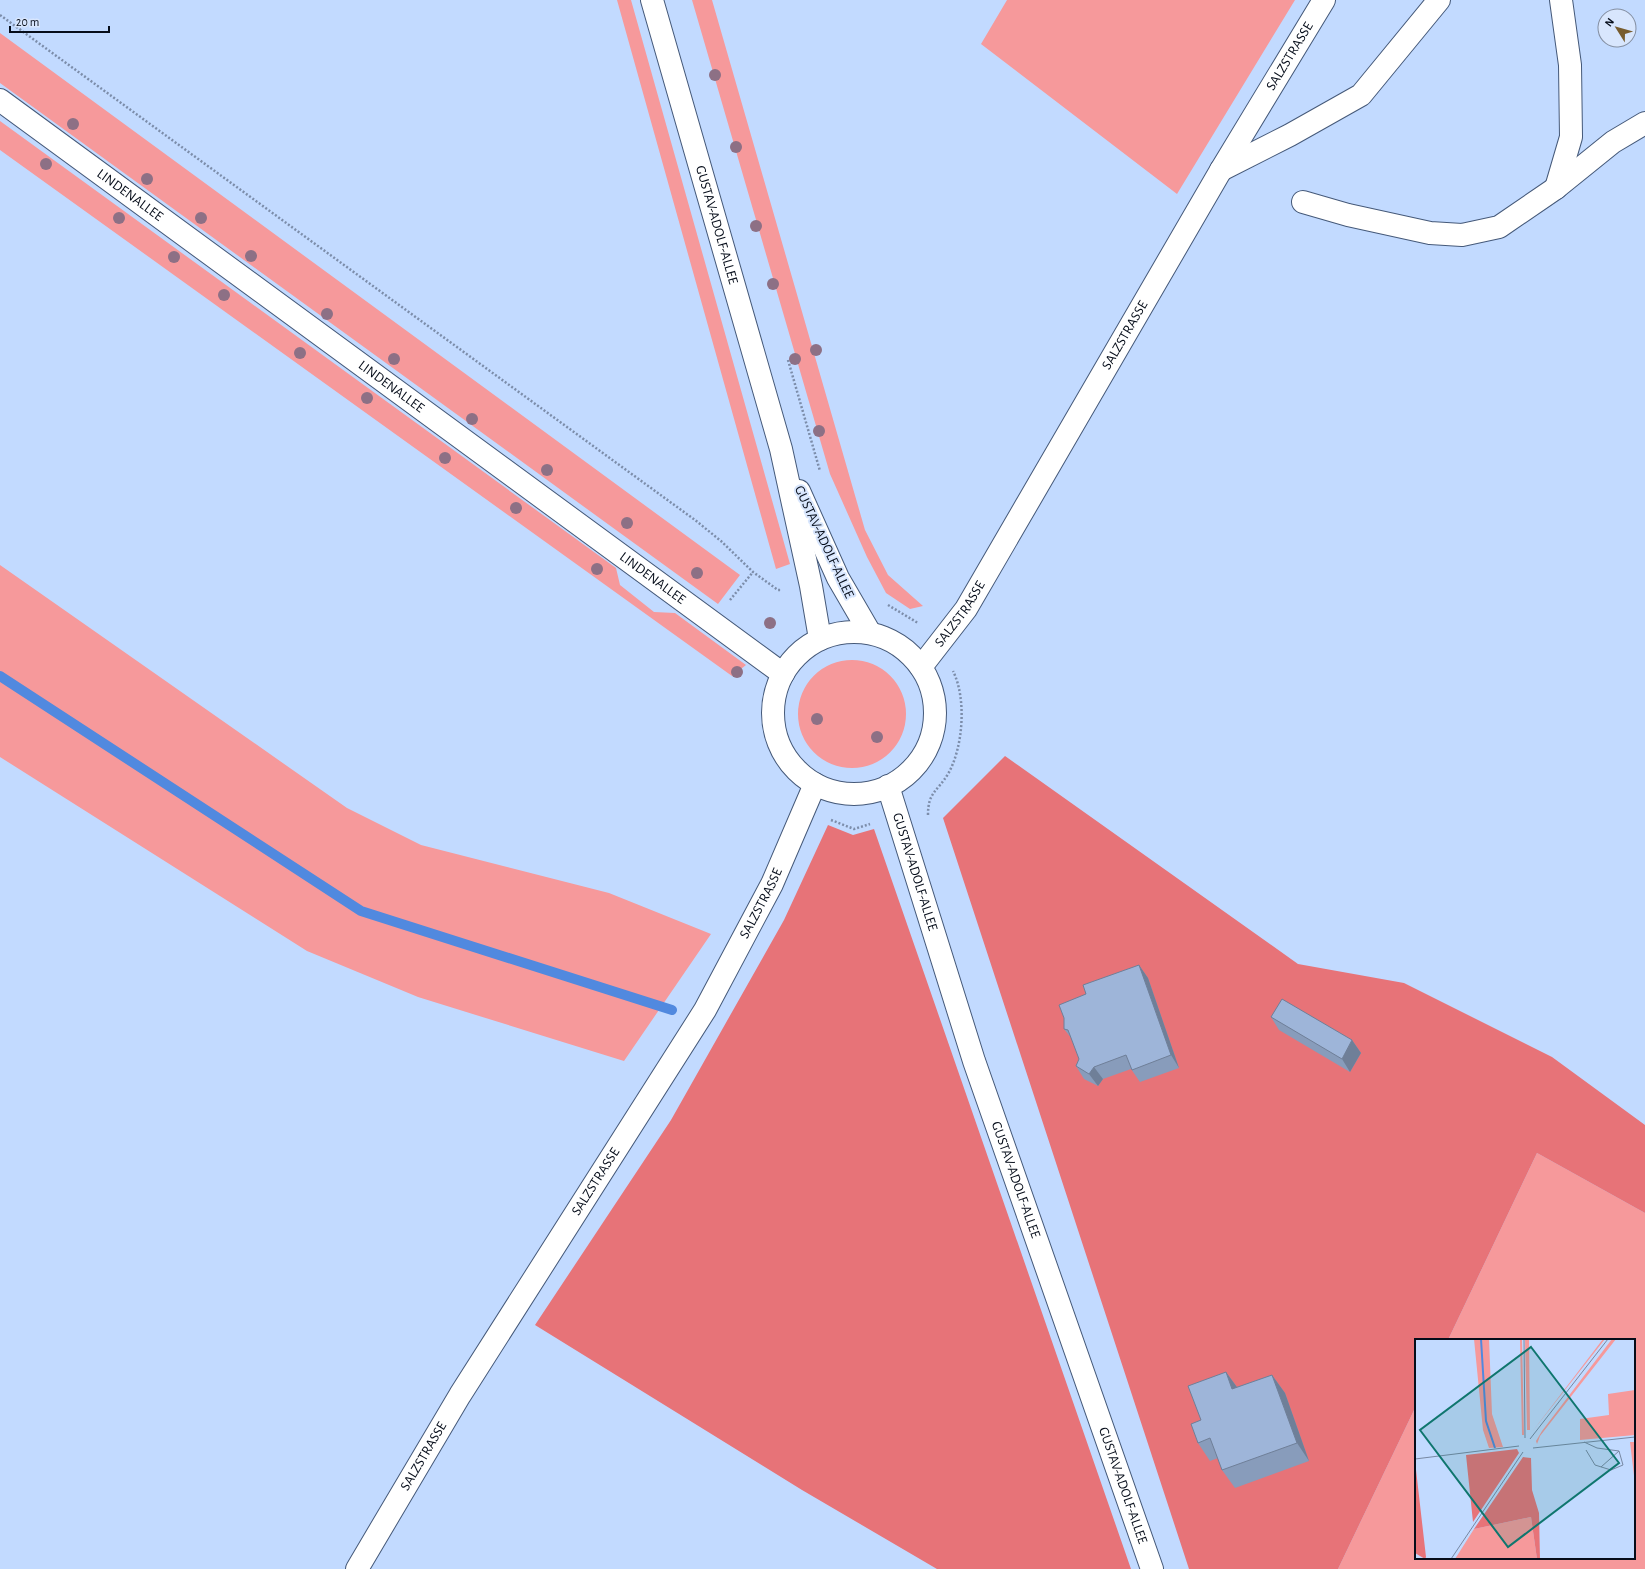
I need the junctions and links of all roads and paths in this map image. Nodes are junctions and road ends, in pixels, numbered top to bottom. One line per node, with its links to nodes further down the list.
1 (652, 0): 12 (street, GUSTAV-ADOLF-ALLEE)
2 (1324, 0): 8 (street, SALZSTRASSE)
3 (1439, 0): 8 (street)
4 (1561, 0): 9 (street)
5 (0, 15): 15 (path)
6 (0, 100): 15 (street, LINDENALLEE)
7 (1645, 123): 9 (street)
8 (1221, 170): 18 (street, SALZSTRASSE)
9 (1556, 188): 10 (street)
10 (1303, 202)
11 (787, 359): 13 (path)
12 (780, 449): 16 (street, GUSTAV-ADOLF-ALLEE); 17 (street, GUSTAV-ADOLF-ALLEE)
13 (820, 473)
14 (886, 604): 18 (path)
15 (713, 621): 20 (street, LINDENALLEE)
16 (870, 633): 17 (street); 19 (street)
17 (820, 639): 20 (street)
18 (940, 644): 19 (street, SALZSTRASSE); 23 (path)
19 (921, 667): 22 (street)
20 (783, 674): 21 (street)
21 (815, 784): 22 (street); 26 (street, SALZSTRASSE)
22 (888, 786): 24 (street, GUSTAV-ADOLF-ALLEE)
23 (928, 801)
24 (898, 816): 25 (path); 27 (street, GUSTAV-ADOLF-ALLEE)
25 (826, 817)
26 (357, 1569)
27 (1152, 1569)

